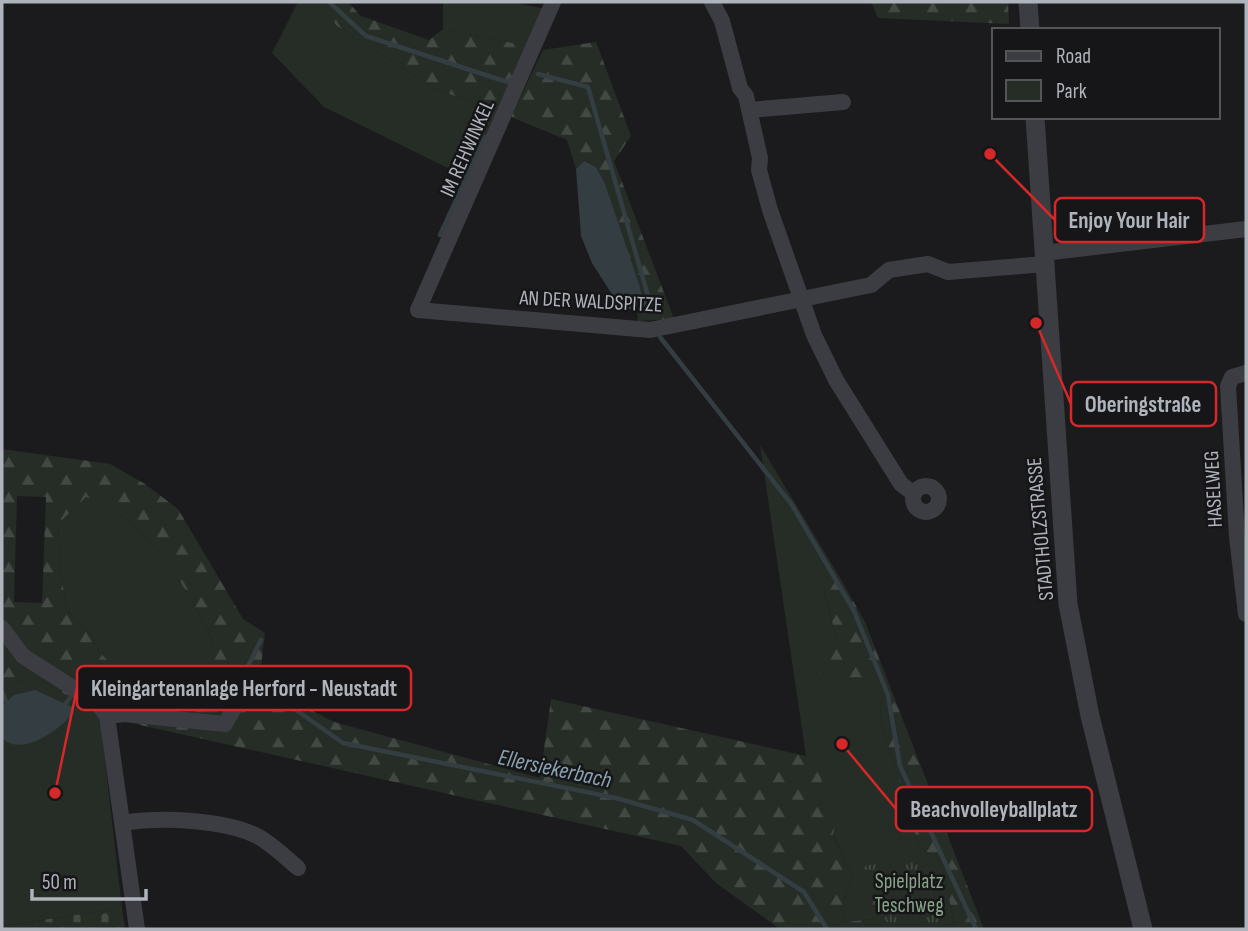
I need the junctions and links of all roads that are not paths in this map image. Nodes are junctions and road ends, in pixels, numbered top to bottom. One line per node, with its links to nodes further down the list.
1 (553, 2): 11 (street, IM REHWINKEL)
2 (712, 2): 6 (street)
3 (1028, 2): 4 (street)
4 (1030, 28)
5 (843, 102): 6 (street)
6 (749, 110): 10 (street)
7 (1035, 119): 9 (street, STADTHOLZSTRASSE)
8 (1246, 229): 9 (street, AN DER WALDSPITZE)
9 (1044, 258): 10 (street, AN DER WALDSPITZE); 21 (street, STADTHOLZSTRASSE)
10 (802, 300): 11 (street, AN DER WALDSPITZE); 13 (street)
11 (418, 310)
12 (1246, 373): 14 (street, HASELWEG)
13 (914, 494)
14 (1246, 614)
15 (2, 628): 17 (street)
16 (241, 696): 17 (street)
17 (107, 716): 18 (street)
18 (123, 823): 19 (street); 20 (street)
19 (298, 868)
20 (136, 929)
21 (1143, 929)

